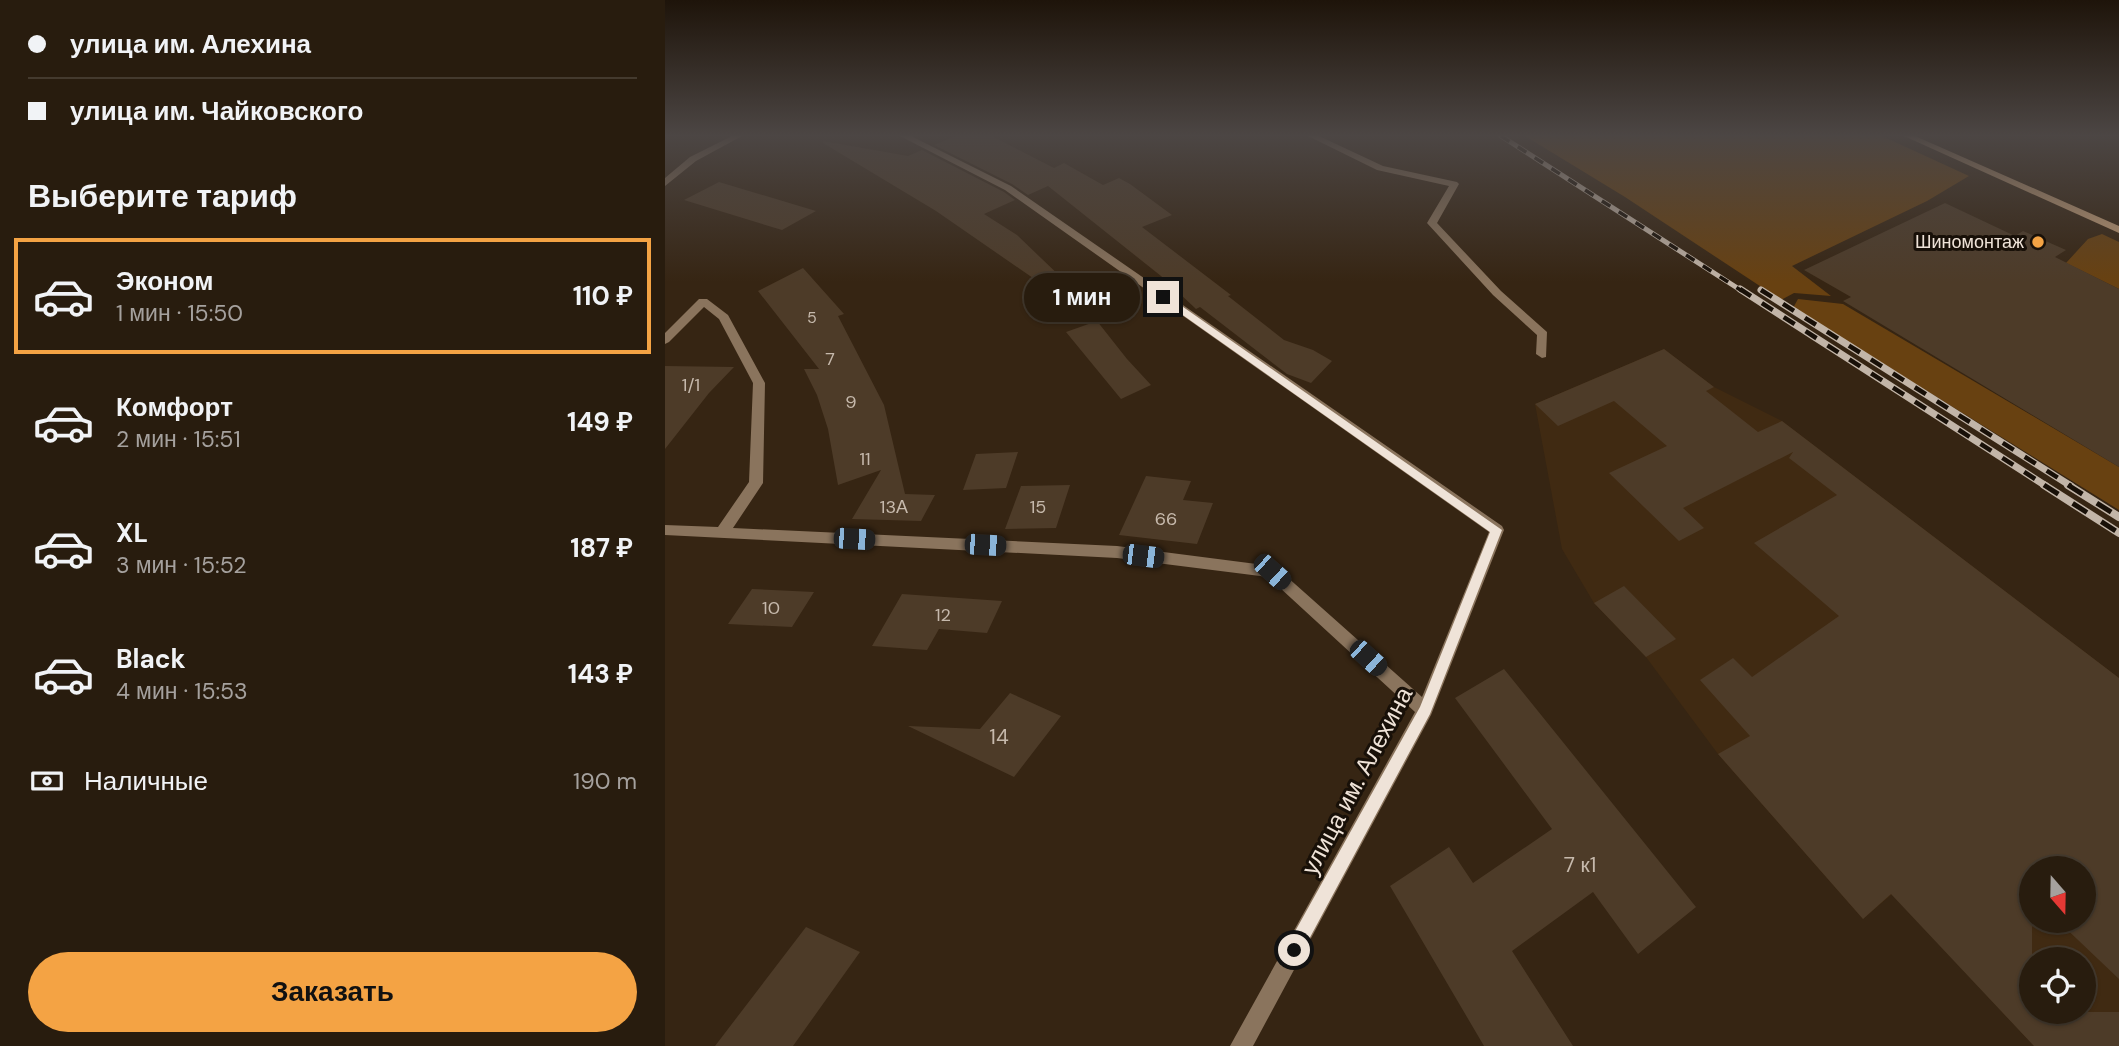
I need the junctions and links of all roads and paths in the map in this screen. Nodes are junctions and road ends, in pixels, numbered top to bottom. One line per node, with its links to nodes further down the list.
1 (1002, 185): 9 (street, улица им. Алехина)
2 (1454, 185): 6 (street)
3 (2018, 185): 4 (main road)
4 (2119, 230)
5 (665, 340): 8 (street)
6 (1542, 354)
7 (665, 530): 8 (street)
8 (722, 532): 9 (street)
9 (1425, 710): 10 (street, улица им. Алехина)
10 (1241, 1046)

